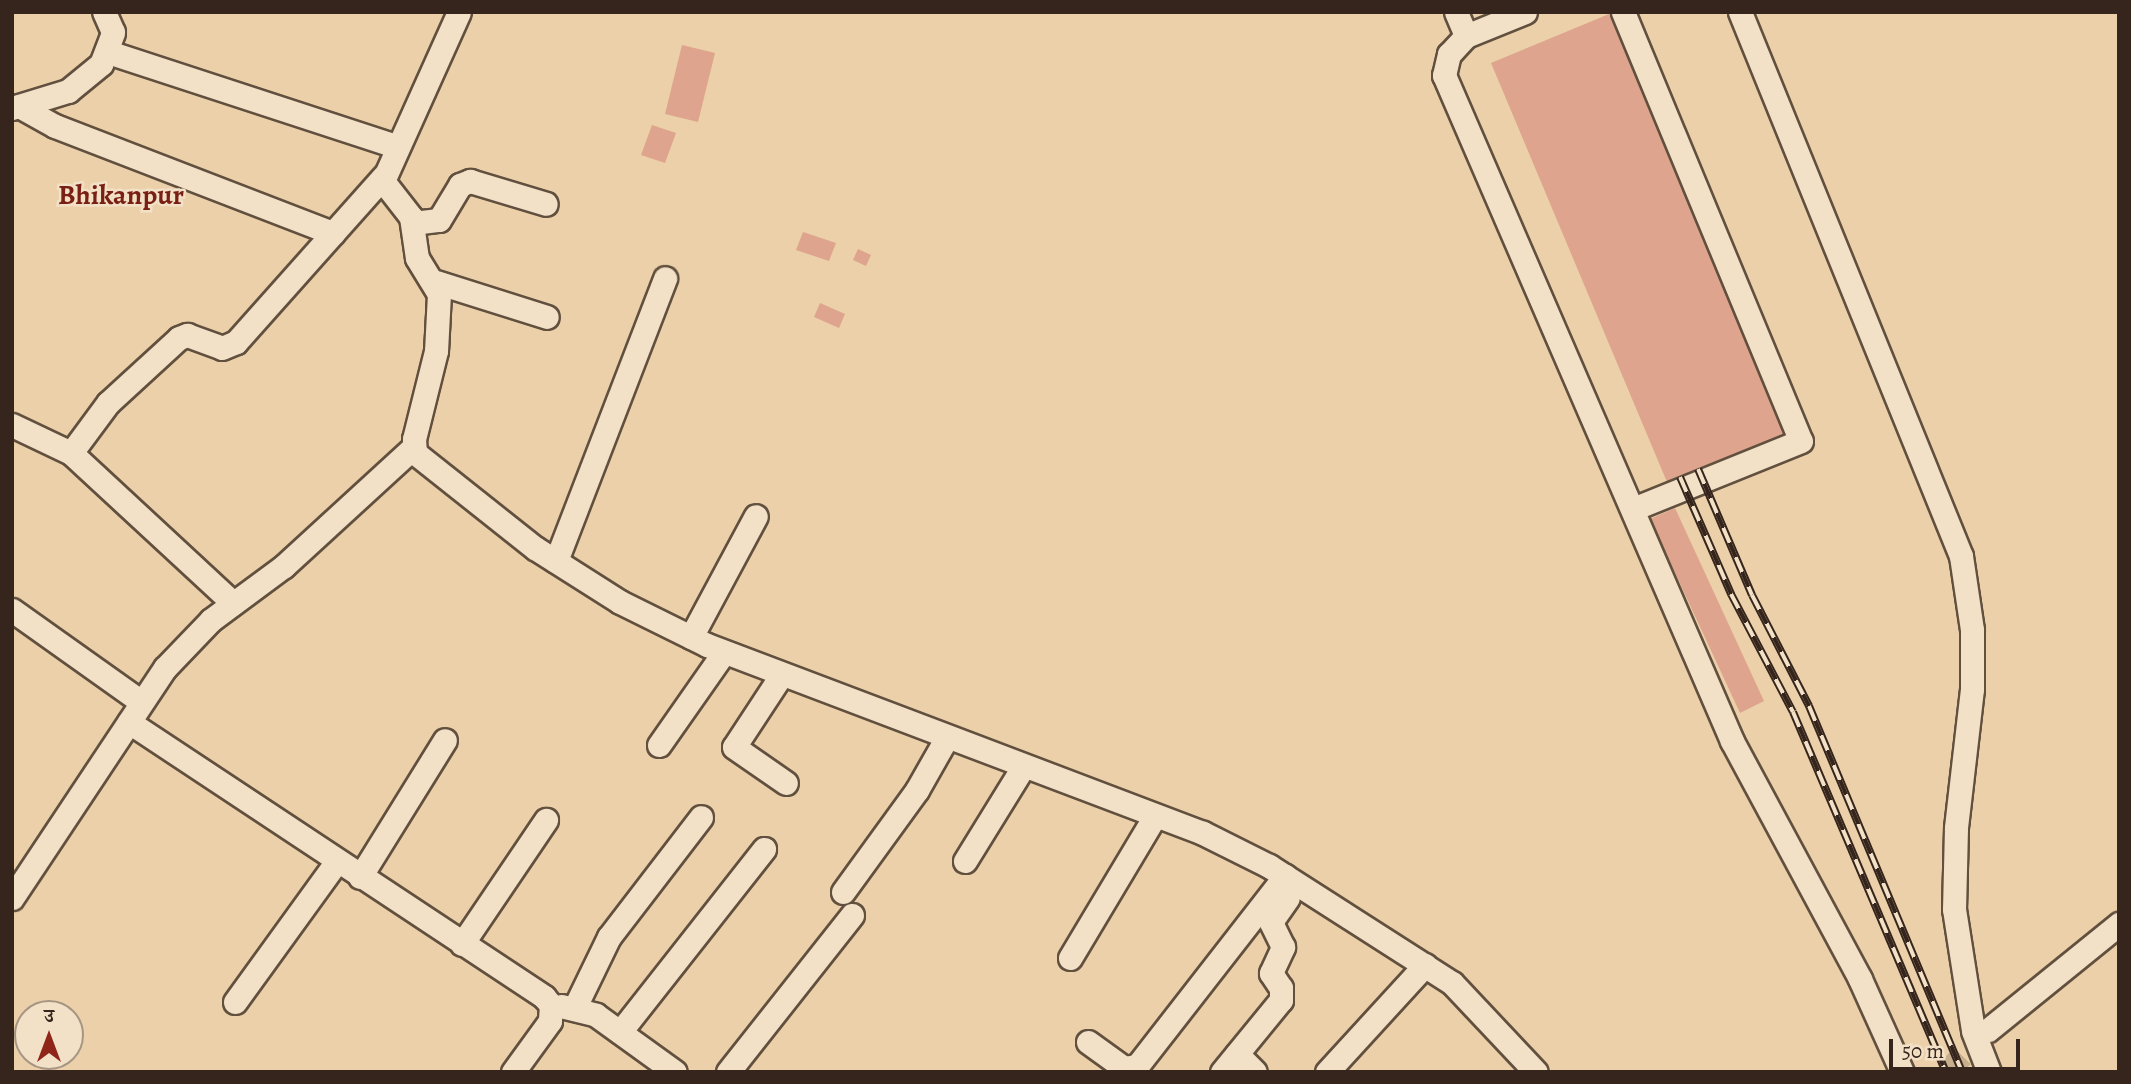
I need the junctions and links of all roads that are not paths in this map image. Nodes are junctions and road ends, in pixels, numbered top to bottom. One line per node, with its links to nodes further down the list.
1 (104, 12): 8 (street)
2 (459, 12): 10 (street)
3 (1456, 12): 7 (street)
4 (1525, 12): 7 (street)
5 (1623, 12): 21 (street)
6 (1740, 12): 65 (street)
7 (1465, 37): 21 (street)
8 (108, 52): 9 (street); 10 (street)
9 (15, 107): 14 (street)
10 (398, 147): 11 (street)
11 (383, 177): 13 (street); 14 (street)
12 (546, 204): 13 (street)
13 (413, 223): 16 (street)
14 (333, 233): 20 (street)
15 (665, 278): 23 (street)
16 (436, 282): 17 (street); 19 (street)
17 (547, 317)
18 (12, 425): 20 (street)
19 (414, 447): 23 (street); 24 (street)
20 (71, 453): 24 (street)
21 (1635, 508): 64 (street)
22 (756, 516): 26 (street)
23 (556, 561): 26 (street)
24 (233, 603): 29 (street)
25 (12, 610): 29 (street)
26 (691, 637): 27 (street)
27 (724, 652): 28 (street); 33 (street)
28 (782, 674): 31 (street); 35 (street)
29 (140, 701): 30 (street)
30 (129, 722): 40 (street); 45 (street)
31 (946, 739): 34 (street); 44 (street)
32 (445, 740): 42 (street)
33 (659, 745)
34 (1023, 767): 36 (street); 41 (street)
35 (786, 783)
36 (1155, 816): 43 (street); 49 (street)
37 (701, 817): 53 (street)
38 (546, 820): 48 (street)
39 (764, 849): 55 (street)
40 (337, 861): 42 (street); 51 (street)
41 (965, 861)
42 (360, 877): 48 (street)
43 (1292, 880): 50 (street); 56 (street); 57 (street)
44 (843, 892)
45 (12, 898)
46 (852, 915): 60 (street)
47 (2119, 924): 54 (street)
48 (462, 944): 52 (street)
49 (1070, 958)
50 (1425, 965): 62 (street); 63 (street)
51 (235, 1002)
52 (551, 1005): 53 (street); 58 (street)
53 (575, 1007): 55 (street)
54 (1989, 1030)
55 (620, 1032): 59 (street)
56 (1088, 1042)
57 (1229, 1063): 61 (street)
58 (513, 1072)
59 (675, 1072)
60 (728, 1072)
61 (1255, 1072)
62 (1327, 1072)
63 (1536, 1072)
64 (1902, 1072)
65 (1989, 1072)

